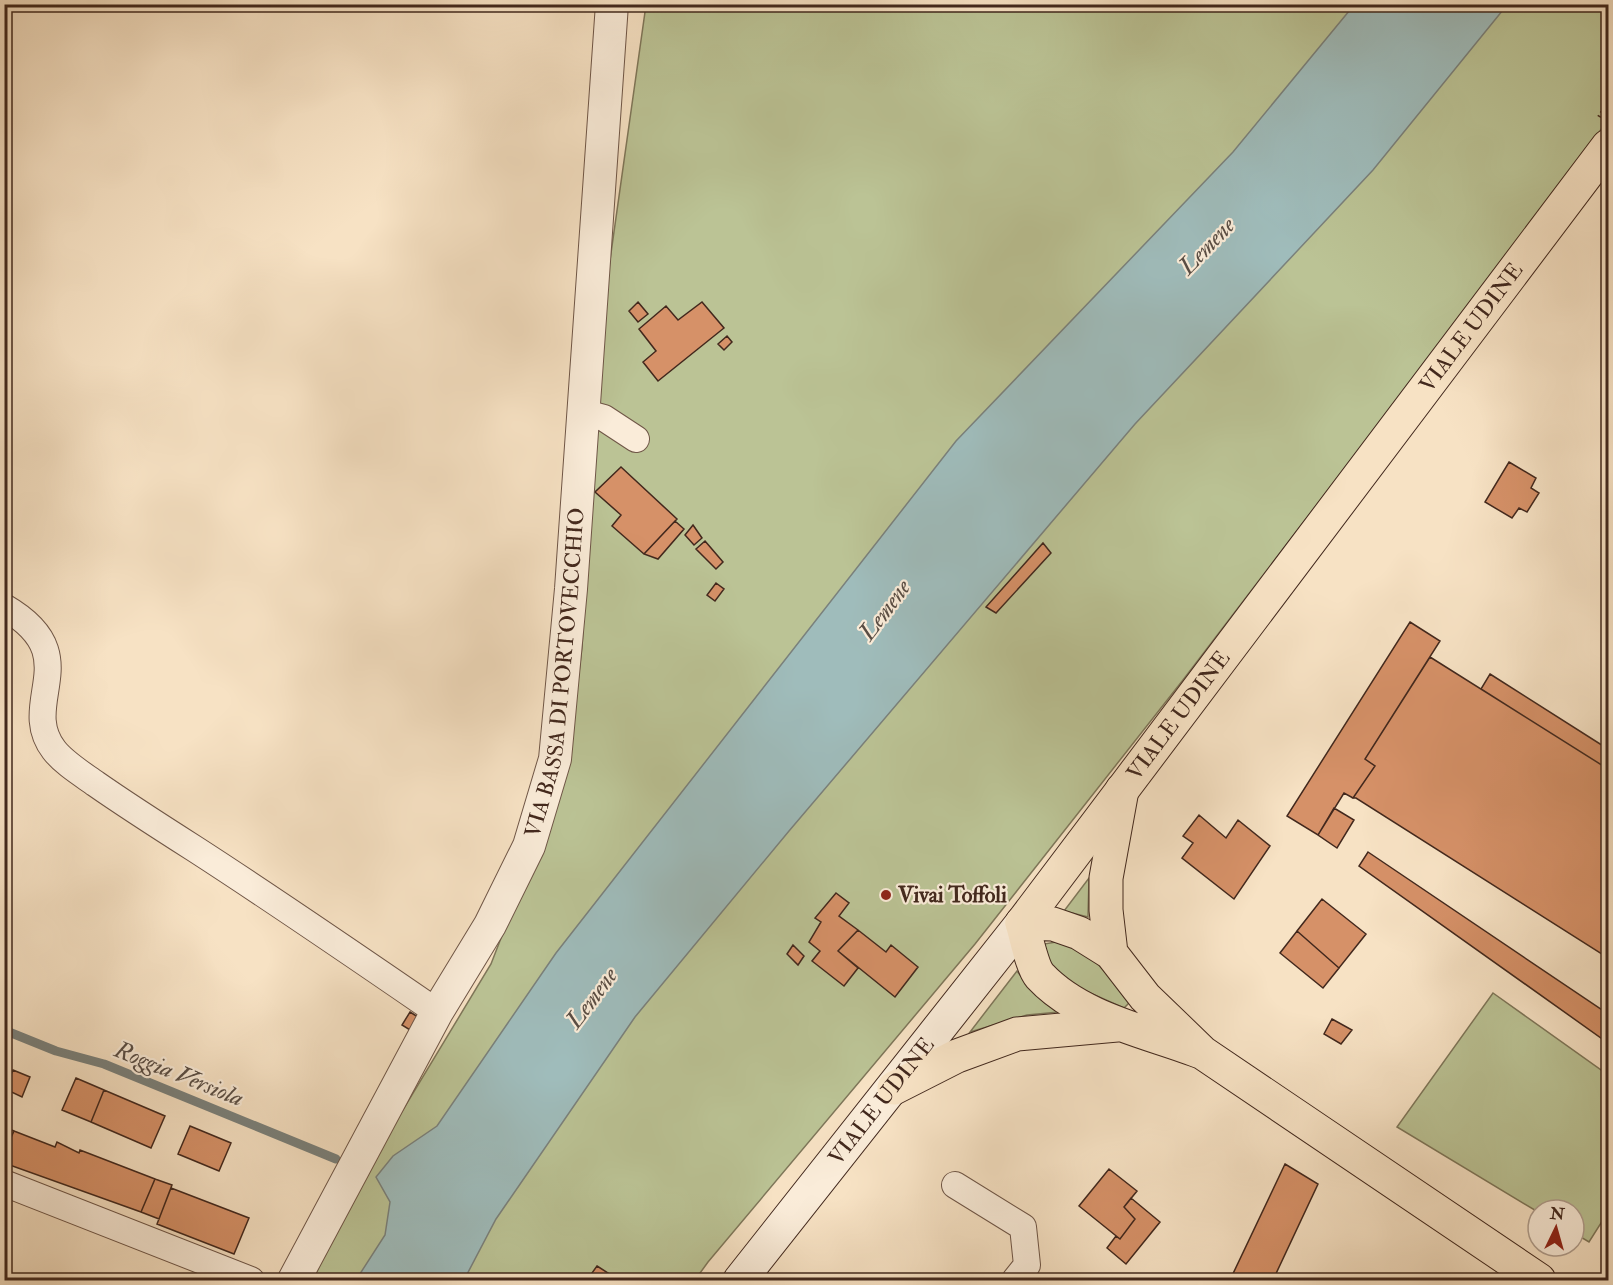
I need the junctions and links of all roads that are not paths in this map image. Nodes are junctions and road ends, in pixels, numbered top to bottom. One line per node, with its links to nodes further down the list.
1 (612, 4): 3 (street, VIA BASSA DI PORTOVECCHIO)
2 (1608, 146): 6 (main road, VIALE UDINE)
3 (582, 412): 4 (street); 9 (street, VIA BASSA DI PORTOVECCHIO)
4 (636, 439)
5 (4, 607): 9 (street)
6 (1122, 790): 7 (main road, VIALE UDINE); 8 (main road)
7 (1022, 923): 8 (main road); 10 (main road); 12 (main road, VIALE UDINE)
8 (1111, 953): 11 (main road)
9 (437, 1012): 16 (street, VIA BASSA DI PORTOVECCHIO)
10 (1121, 1025): 11 (main road); 12 (main road)
11 (1203, 1053): 19 (main road)
12 (894, 1088): 17 (main road, VIALE UDINE)
13 (4, 1183): 15 (street)
14 (955, 1185): 18 (street)
15 (251, 1281)
16 (294, 1281)
17 (740, 1281)
18 (1015, 1281)
19 (1539, 1281)

